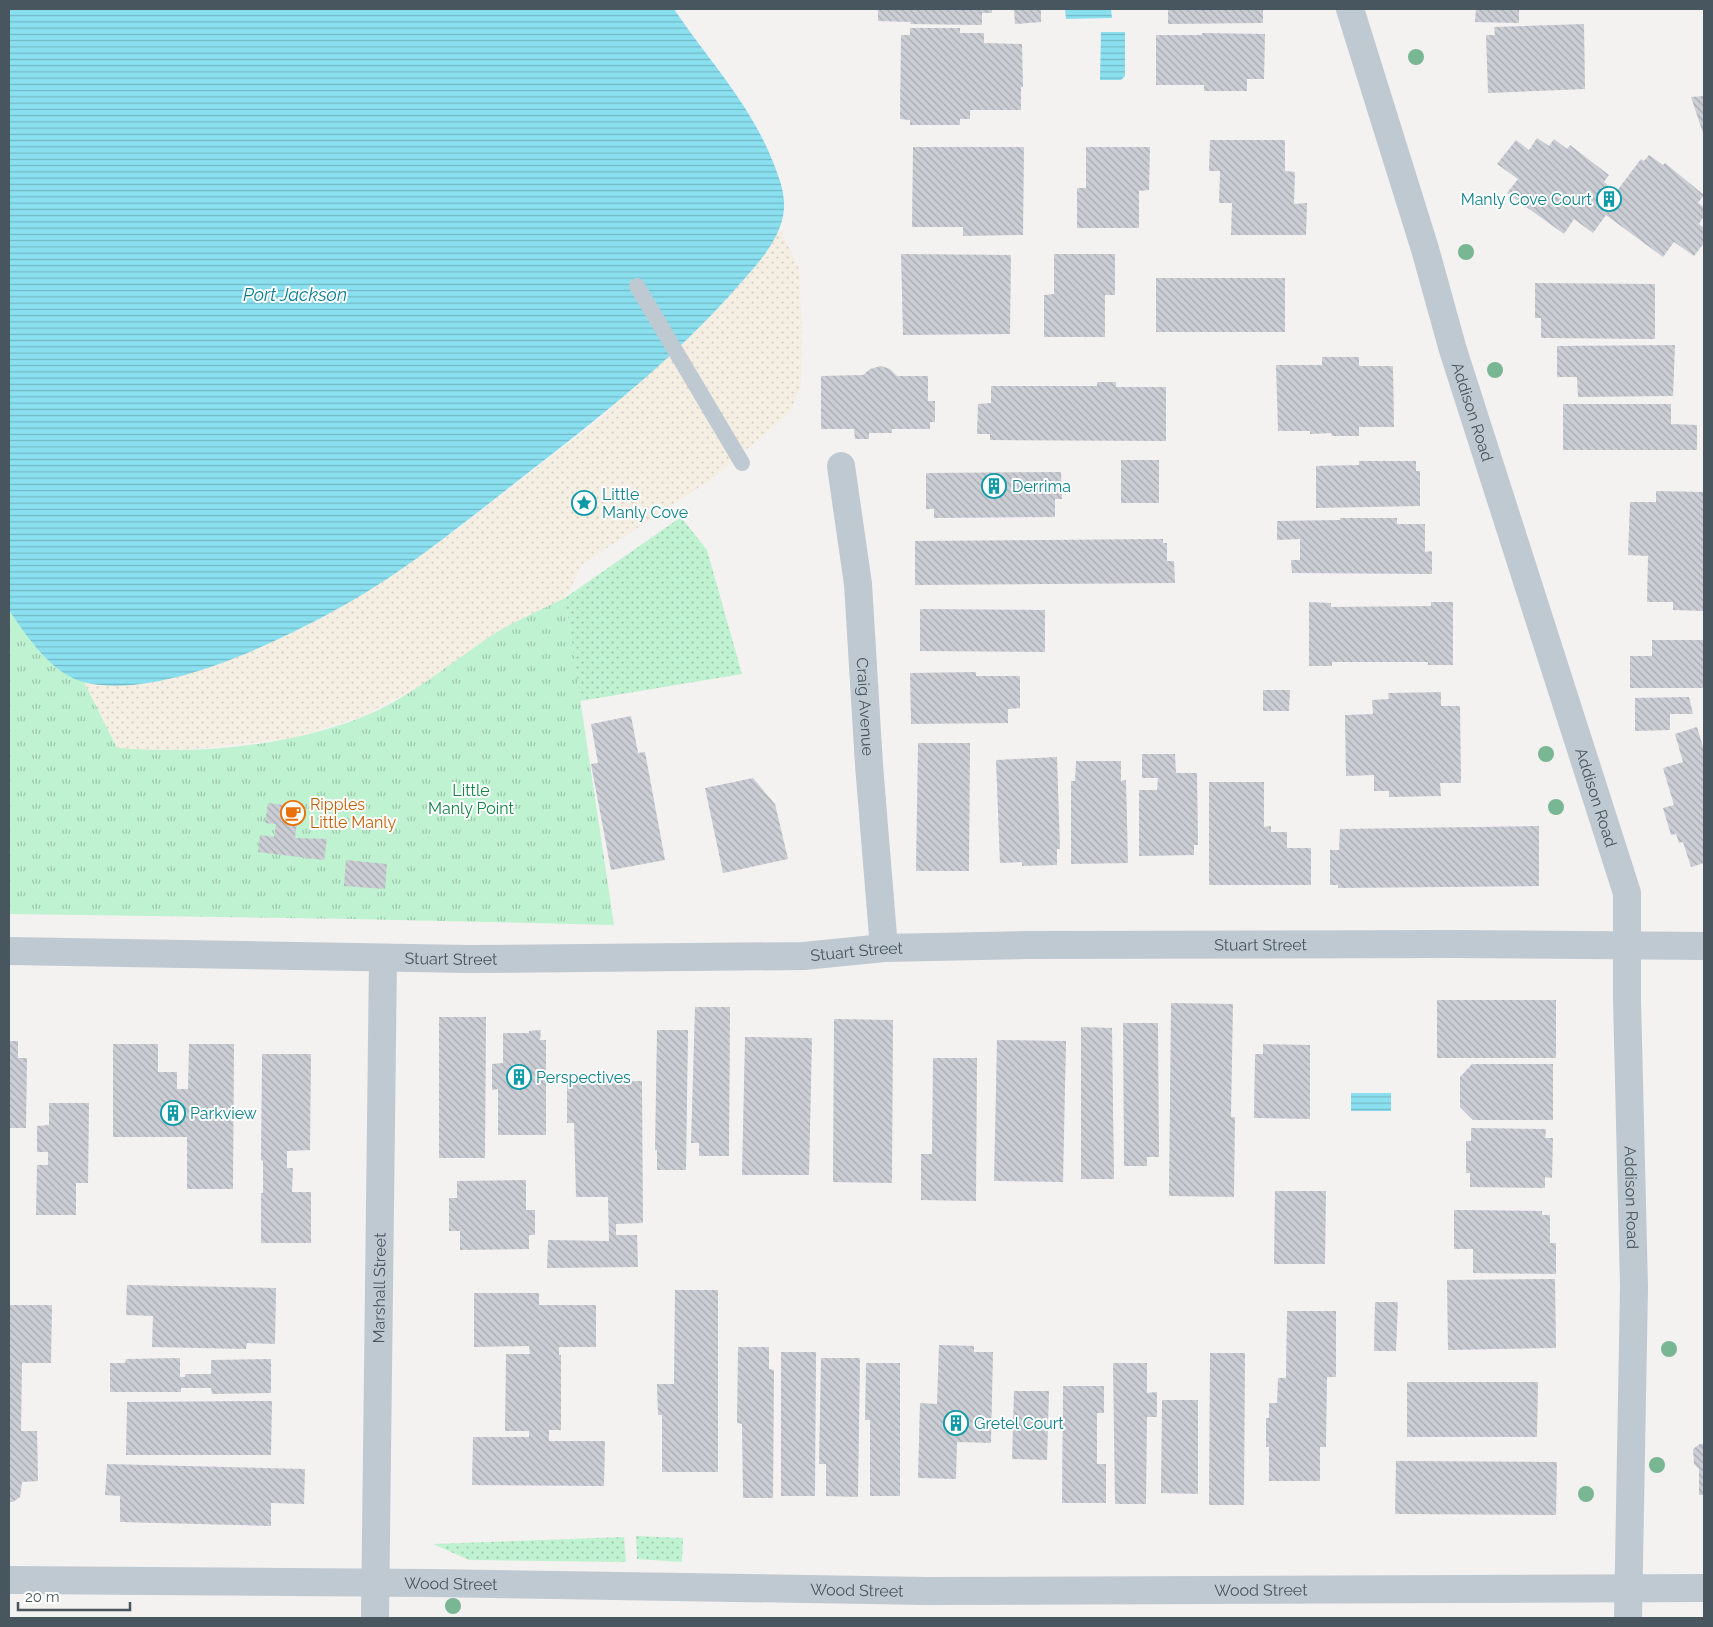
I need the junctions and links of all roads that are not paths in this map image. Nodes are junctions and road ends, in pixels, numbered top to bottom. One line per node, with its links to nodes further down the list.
1 (1350, 9): 5 (street, Addison Road)
2 (637, 286): 3 (lane)
3 (742, 463)
4 (840, 466): 7 (street, Craig Avenue)
5 (1628, 946): 6 (street, Stuart Street); 7 (street, Stuart Street); 12 (street, Addison Road)
6 (1704, 946)
7 (884, 948): 9 (street, Stuart Street)
8 (9, 951): 9 (street, Stuart Street)
9 (383, 958): 11 (street, Marshall Street)
10 (9, 1580): 11 (street, Wood Street)
11 (376, 1583): 12 (street, Wood Street); 14 (street, Marshall Street)
12 (1627, 1588): 13 (street, Wood Street); 15 (street, Addison Road)
13 (1704, 1588)
14 (375, 1618)
15 (1628, 1618)

